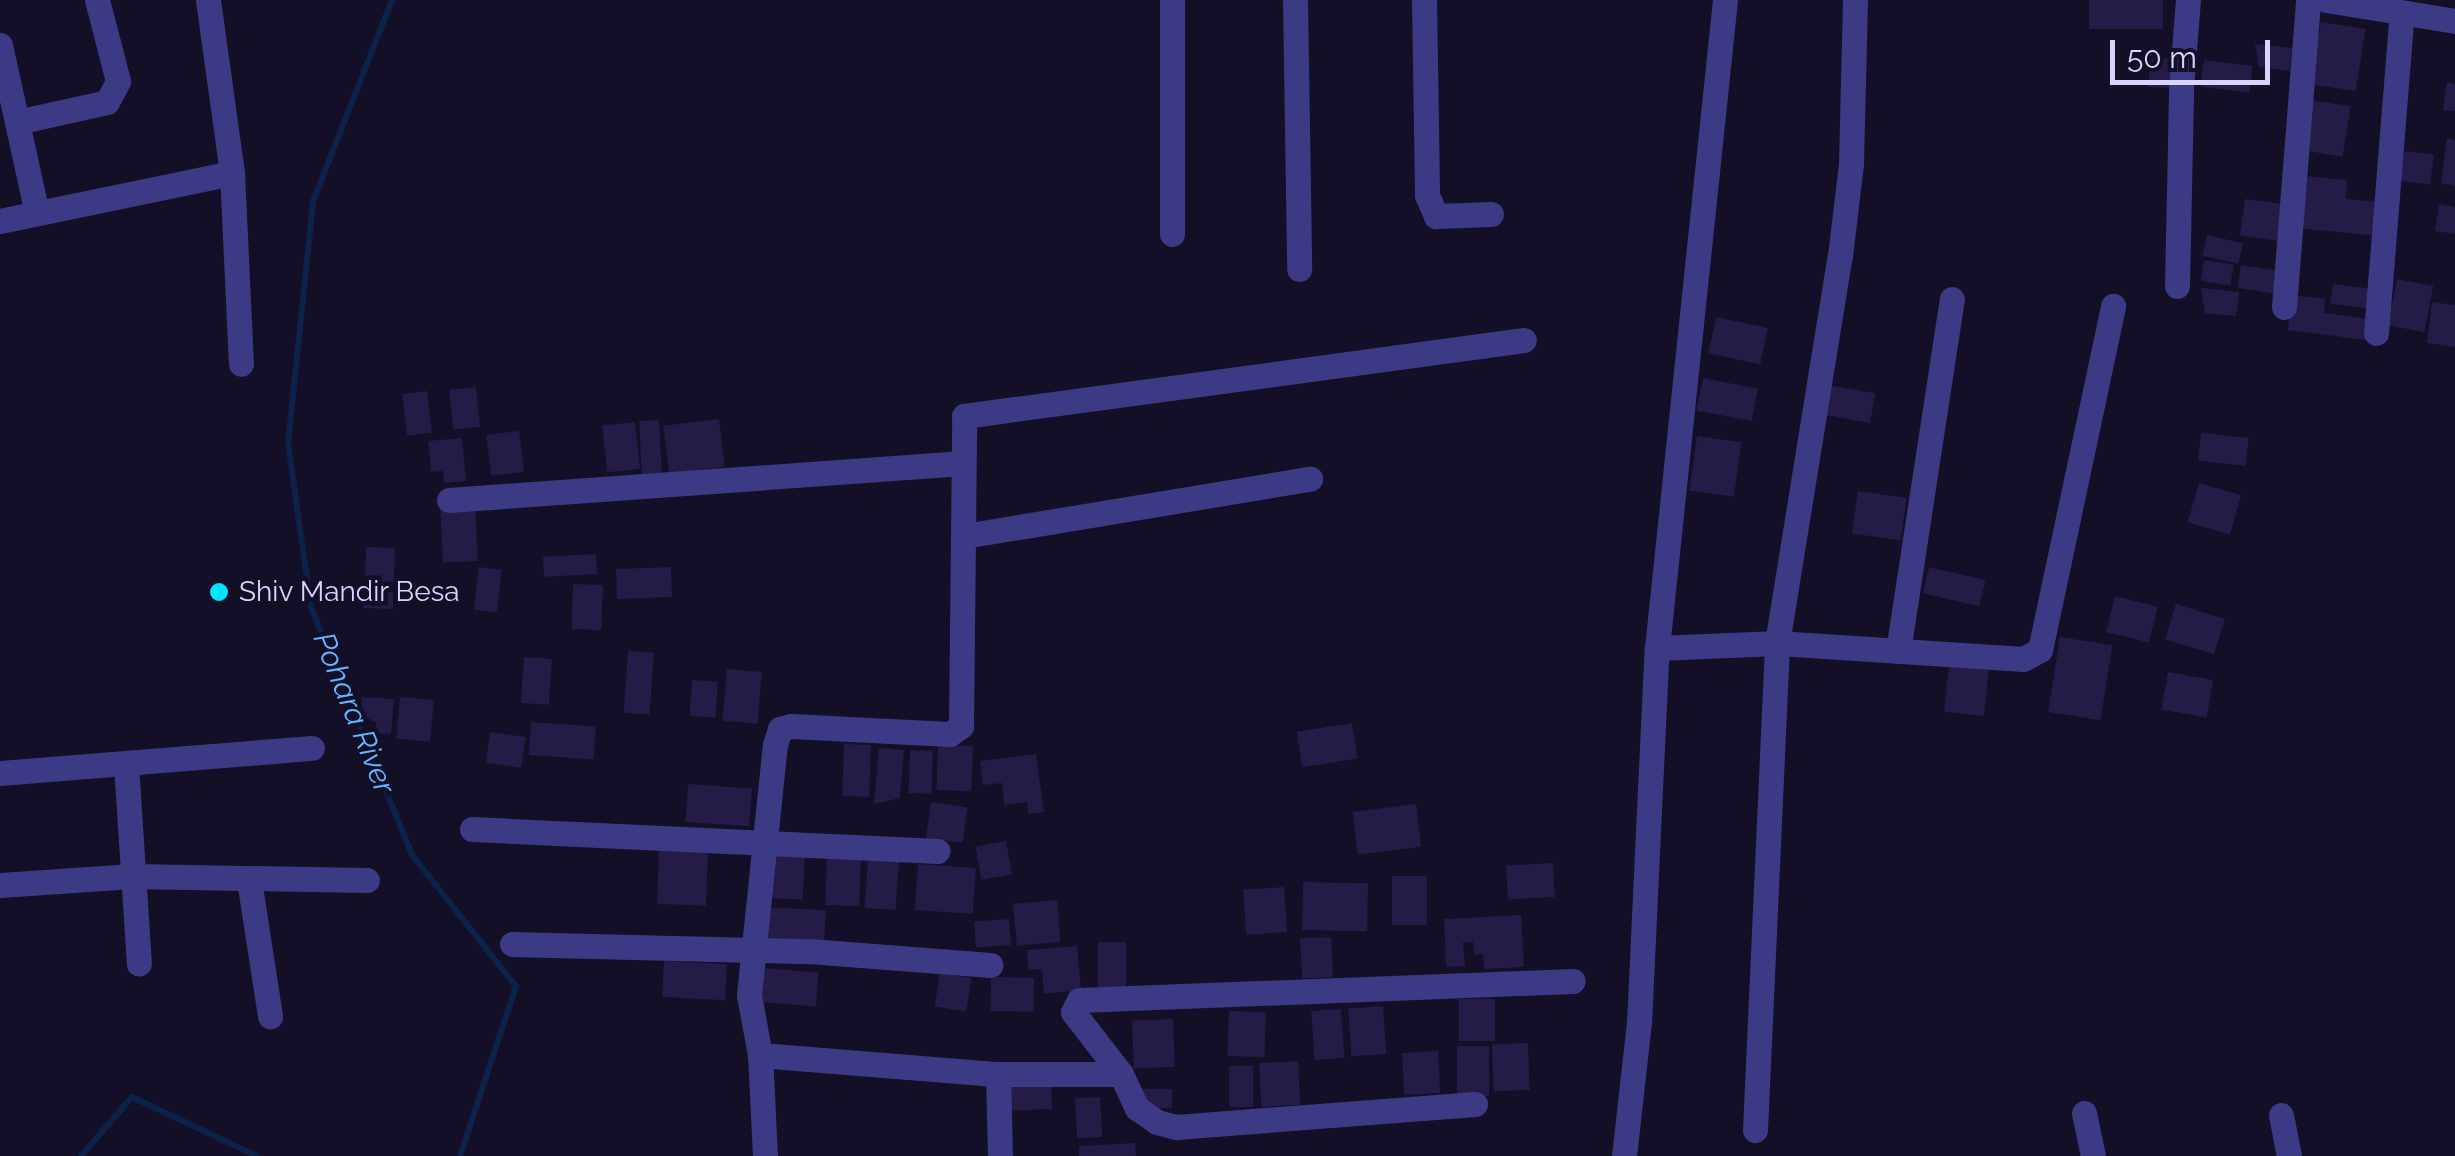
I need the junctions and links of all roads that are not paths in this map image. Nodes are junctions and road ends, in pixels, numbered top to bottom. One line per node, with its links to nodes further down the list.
1 (98, 0): 14 (street)
2 (208, 0): 15 (street)
3 (1172, 0): 19 (street)
4 (1296, 0): 20 (street)
5 (1424, 0): 17 (street)
6 (1725, 0): 33 (street)
7 (1856, 0): 32 (street)
8 (2188, 0): 21 (street)
9 (2308, 0): 24 (street)
10 (2326, 0): 11 (street)
11 (2402, 12): 12 (street); 25 (street)
12 (2440, 13)
13 (0, 44): 14 (street)
14 (17, 122): 16 (street)
15 (232, 173): 16 (street); 27 (street)
16 (37, 213): 18 (street)
17 (1490, 214)
18 (0, 221)
19 (1172, 234)
20 (1299, 269)
21 (2177, 286)
22 (1952, 299): 34 (street)
23 (2113, 306): 34 (street)
24 (2284, 307)
25 (2376, 333)
26 (1524, 340): 28 (street)
27 (240, 364)
28 (962, 463): 30 (street); 31 (street)
29 (1310, 479): 31 (street)
30 (448, 500)
31 (964, 536): 39 (street)
32 (1776, 642): 33 (street); 34 (street); 57 (street)
33 (1657, 648): 60 (street)
34 (1898, 651)
35 (312, 748): 36 (street)
36 (126, 764): 37 (street); 41 (street)
37 (0, 774)
38 (472, 829): 39 (street)
39 (764, 844): 40 (street); 46 (street)
40 (937, 851)
41 (133, 876): 42 (street); 44 (street); 47 (street)
42 (248, 880): 43 (street); 50 (street)
43 (367, 880)
44 (0, 885)
45 (512, 944): 46 (street)
46 (753, 952): 48 (street); 51 (street)
47 (139, 964)
48 (990, 966)
49 (1573, 981): 53 (street)
50 (270, 1016)
51 (760, 1055): 52 (street); 58 (street)
52 (998, 1074): 53 (street); 59 (street)
53 (1121, 1074): 54 (street)
54 (1475, 1104)
55 (2084, 1113): 61 (street)
56 (2280, 1115): 62 (street)
57 (1755, 1130)
58 (765, 1156)
59 (1000, 1156)
60 (1624, 1156)
61 (2093, 1156)
62 (2288, 1156)

